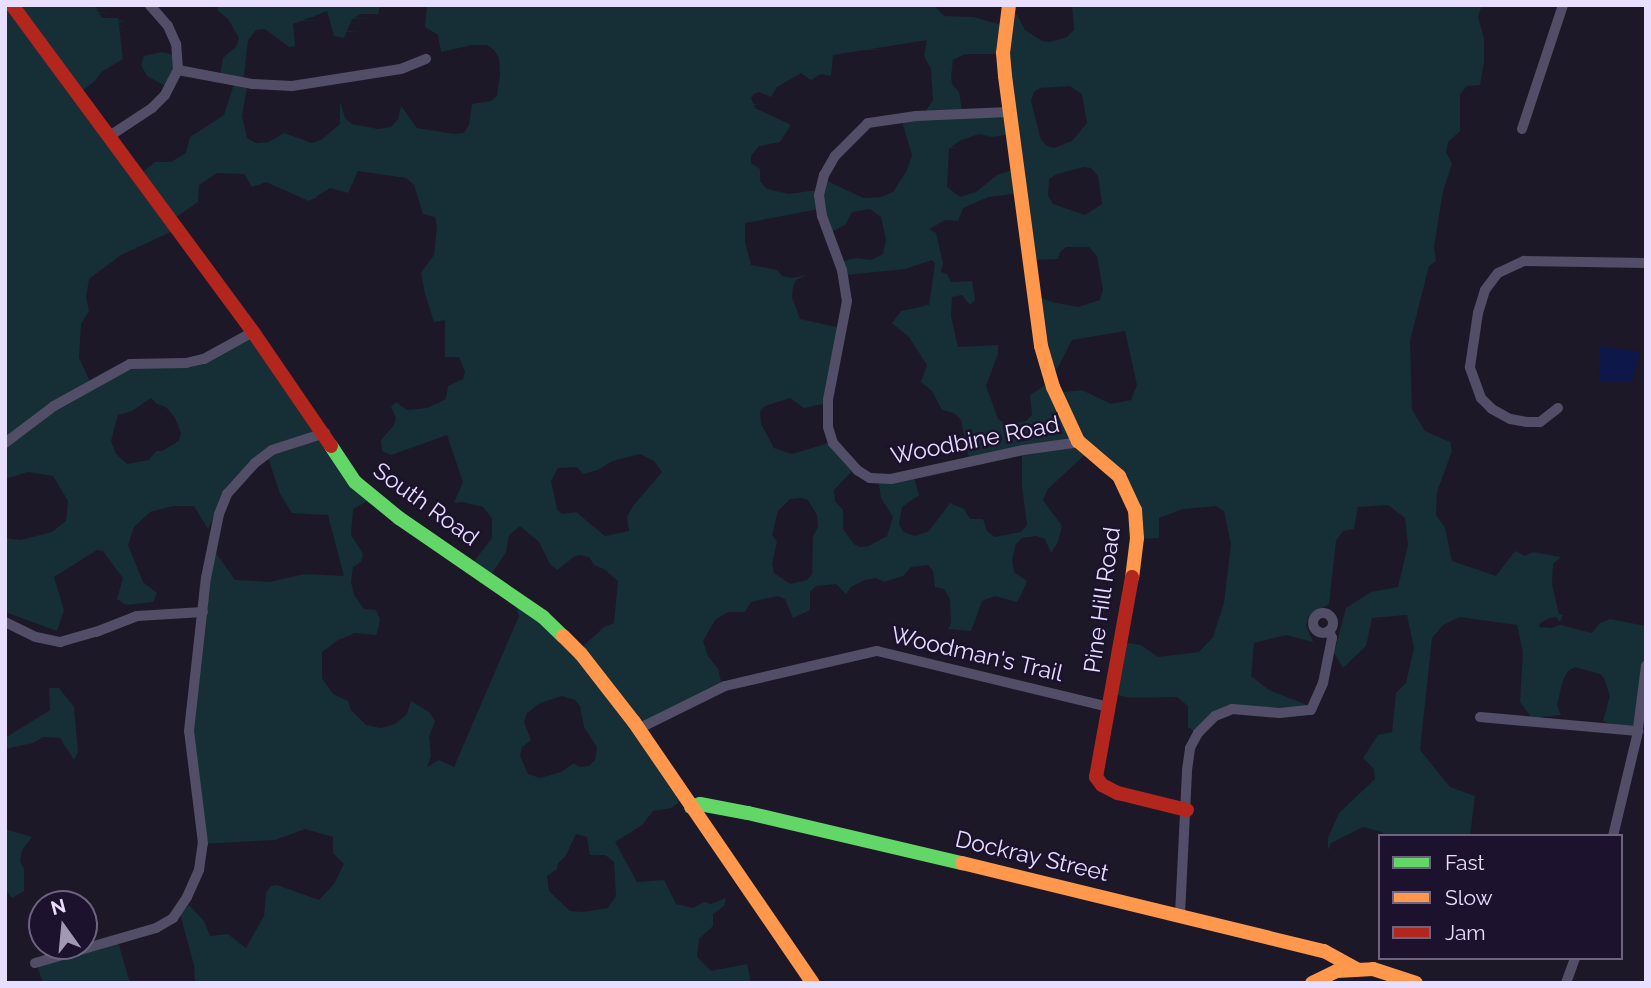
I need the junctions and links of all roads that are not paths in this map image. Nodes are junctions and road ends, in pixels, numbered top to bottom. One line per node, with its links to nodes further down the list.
1 (12, 5): 9 (street, South Road)
2 (150, 5): 6 (street)
3 (1009, 5): 7 (street, Pine Hill Road)
4 (1563, 5): 8 (street)
5 (426, 59): 6 (street)
6 (178, 71): 9 (street)
7 (1009, 112): 14 (street, Pine Hill Road); 14 (street, Woodbine Road)
8 (1522, 129)
9 (108, 137): 11 (street, South Road)
10 (1646, 264): 12 (street)
11 (253, 332): 13 (street, South Road); 15 (street)
12 (1558, 408)
13 (325, 433): 16 (street); 22 (street, South Road)
14 (1080, 442): 20 (street, Pine Hill Road)
15 (5, 443)
16 (203, 612): 17 (street); 29 (street)
17 (5, 622)
18 (1329, 631): 25 (street)
19 (1646, 666): 23 (street)
20 (1108, 707): 22 (street, Woodman's Trail); 25 (street, Pine Hill Road)
21 (1480, 717): 23 (street)
22 (638, 729): 24 (street, South Road)
23 (1638, 731): 26 (street)
24 (691, 807): 27 (street, Dockray Street); 31 (street, South Road)
25 (1187, 810): 27 (street)
26 (1613, 834)
27 (1180, 915): 30 (street, Dockray Street)
28 (1574, 960): 34 (street)
29 (35, 963)
30 (1357, 969): 32 (street); 33 (street)
31 (813, 983)
32 (1312, 983)
33 (1416, 983)
34 (1566, 983)

